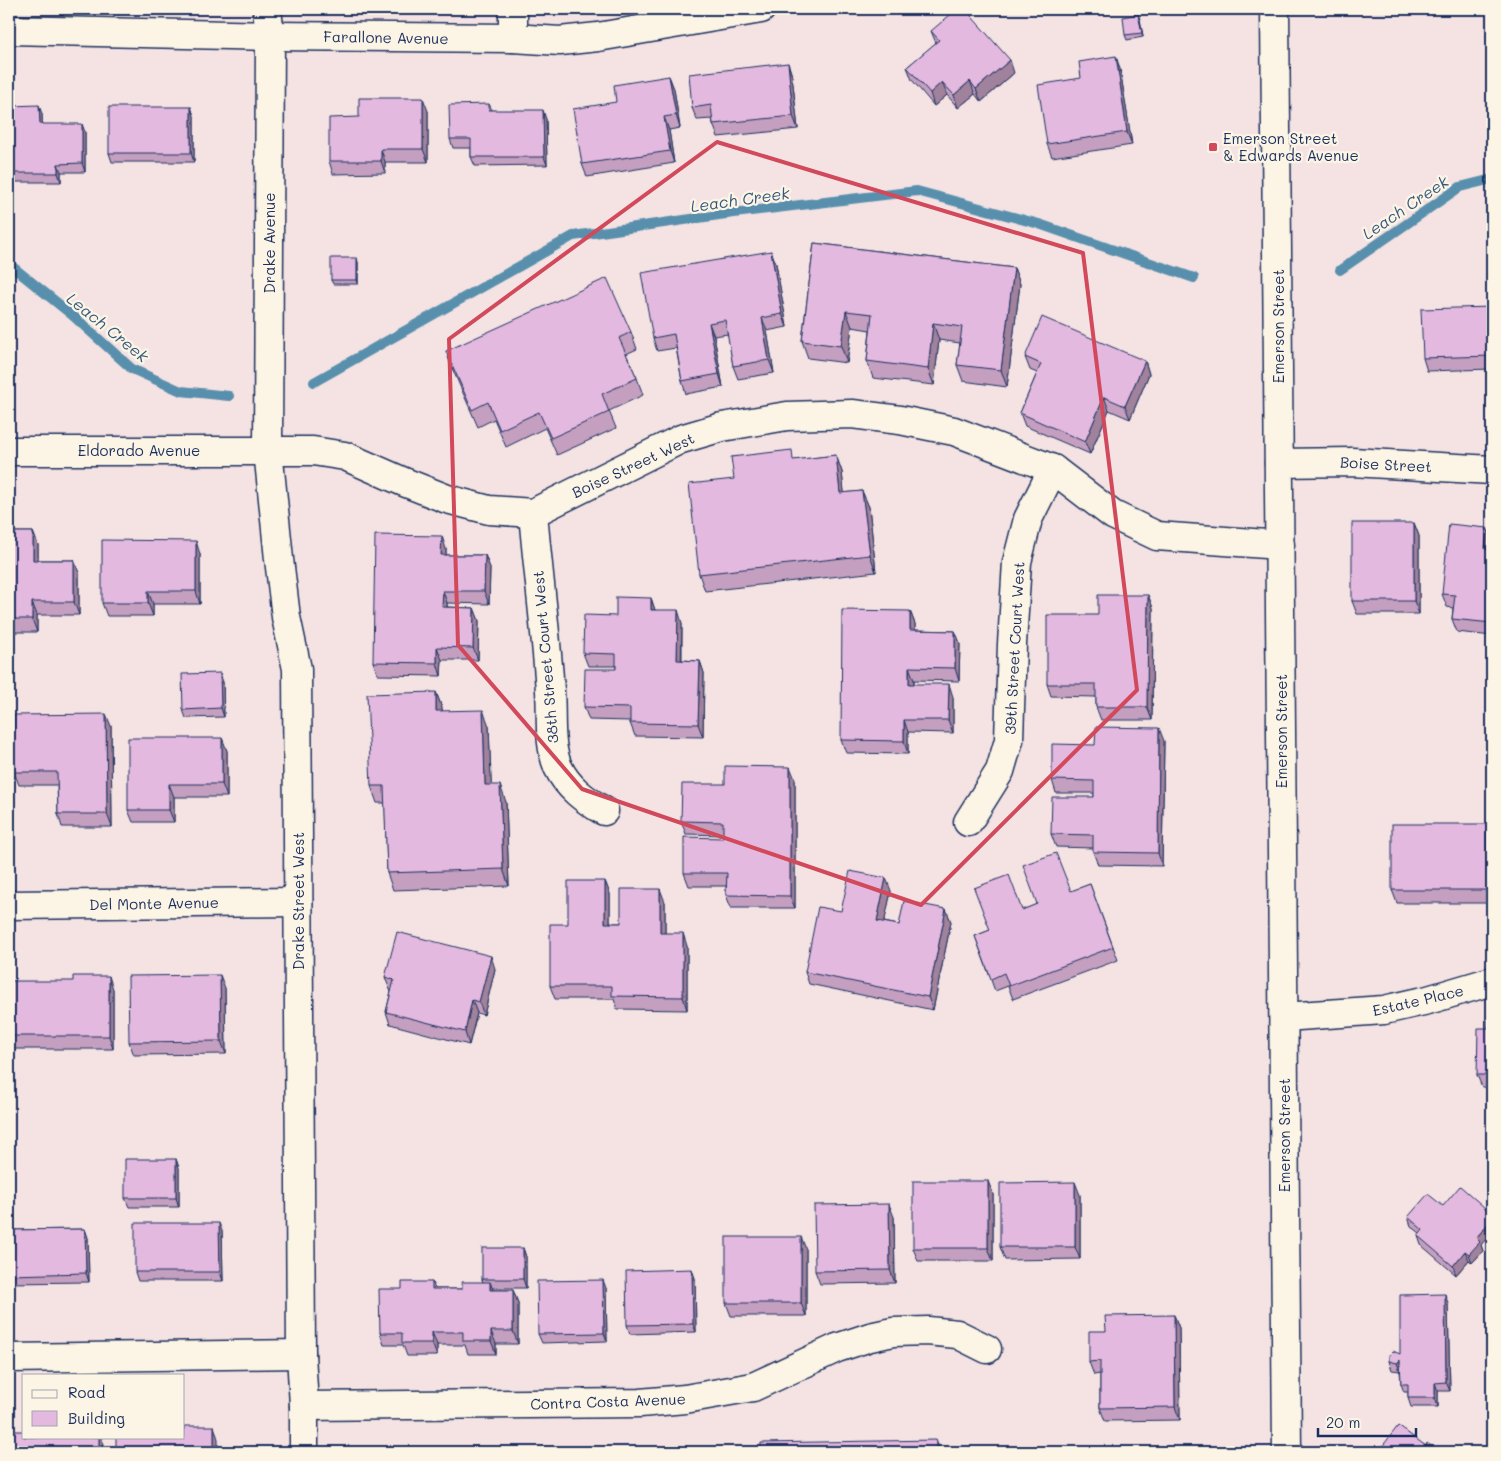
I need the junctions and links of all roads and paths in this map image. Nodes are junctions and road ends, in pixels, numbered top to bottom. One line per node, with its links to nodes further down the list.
1 (267, 9): 6 (street, Drake Avenue)
2 (513, 9): 7 (street)
3 (761, 9): 7 (street, Farallone Avenue)
4 (1275, 9): 10 (street, Emerson Street)
5 (9, 30): 6 (street, Farallone Avenue)
6 (270, 36): 7 (street, Farallone Avenue); 8 (street, Drake Avenue)
7 (513, 38)
8 (268, 450): 9 (street, Eldorado Avenue); 13 (street); 17 (street, Drake Street West)
9 (9, 451)
10 (1279, 463): 12 (street, Boise Street); 14 (street, Emerson Street)
11 (1053, 469): 13 (street, Boise Street West); 14 (street, Boise Street West); 16 (street, 39th Street Court West)
12 (1492, 470)
13 (533, 513): 15 (street, 38th Street Court West)
14 (1280, 545): 20 (street, Emerson Street)
15 (604, 811)
16 (968, 822)
17 (298, 902): 18 (street, Del Monte Avenue); 22 (street, Drake Street West)
18 (9, 905)
19 (1492, 981): 20 (street, Estate Place)
20 (1284, 1017): 26 (street, Emerson Street)
21 (987, 1349): 24 (street, Contra Costa Avenue)
22 (301, 1354): 23 (street); 24 (street, Drake Street West)
23 (9, 1358)
24 (304, 1406): 25 (street)
25 (304, 1452)
26 (1287, 1452)

